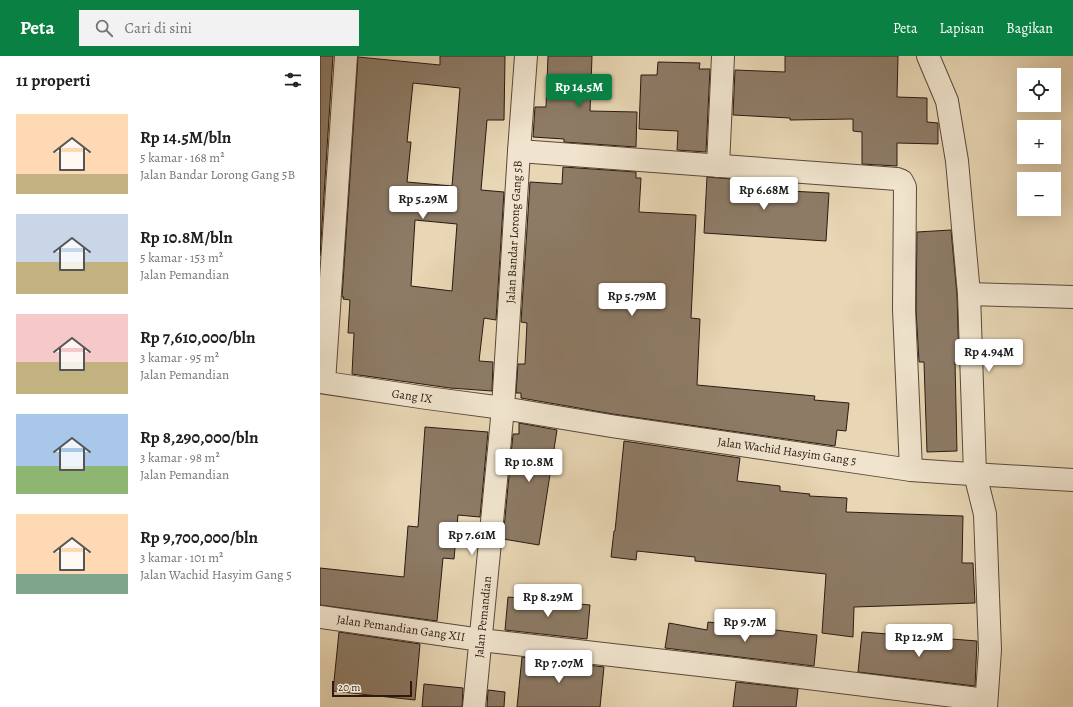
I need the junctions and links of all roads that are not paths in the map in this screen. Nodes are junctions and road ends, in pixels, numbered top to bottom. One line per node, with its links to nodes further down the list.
1 (346, 56): 9 (street)
2 (526, 56): 5 (street, Jalan Bandar Lorong Gang 5B)
3 (723, 56): 6 (street)
4 (928, 56): 7 (street)
5 (519, 151): 6 (street); 10 (street, Jalan Bandar Lorong Gang 5B)
6 (718, 166): 11 (street)
7 (969, 294): 8 (street); 12 (street)
8 (1073, 297)
9 (322, 382): 10 (street, Gang IX)
10 (503, 408): 11 (street, Jalan Wachid Hasyim Gang 5); 15 (street, Jalan Pemandian)
11 (911, 470): 12 (street, Jalan Wachid Hasyim Gang 5)
12 (975, 474): 13 (street, Jalan Wachid Hasyim Gang 5); 16 (street)
13 (1073, 480)
14 (320, 617): 15 (street, Jalan Pemandian Gang XII)
15 (481, 640): 16 (street, Jalan Pemandian Gang XII); 17 (street, Jalan Pemandian)
16 (986, 704)
17 (474, 707)

